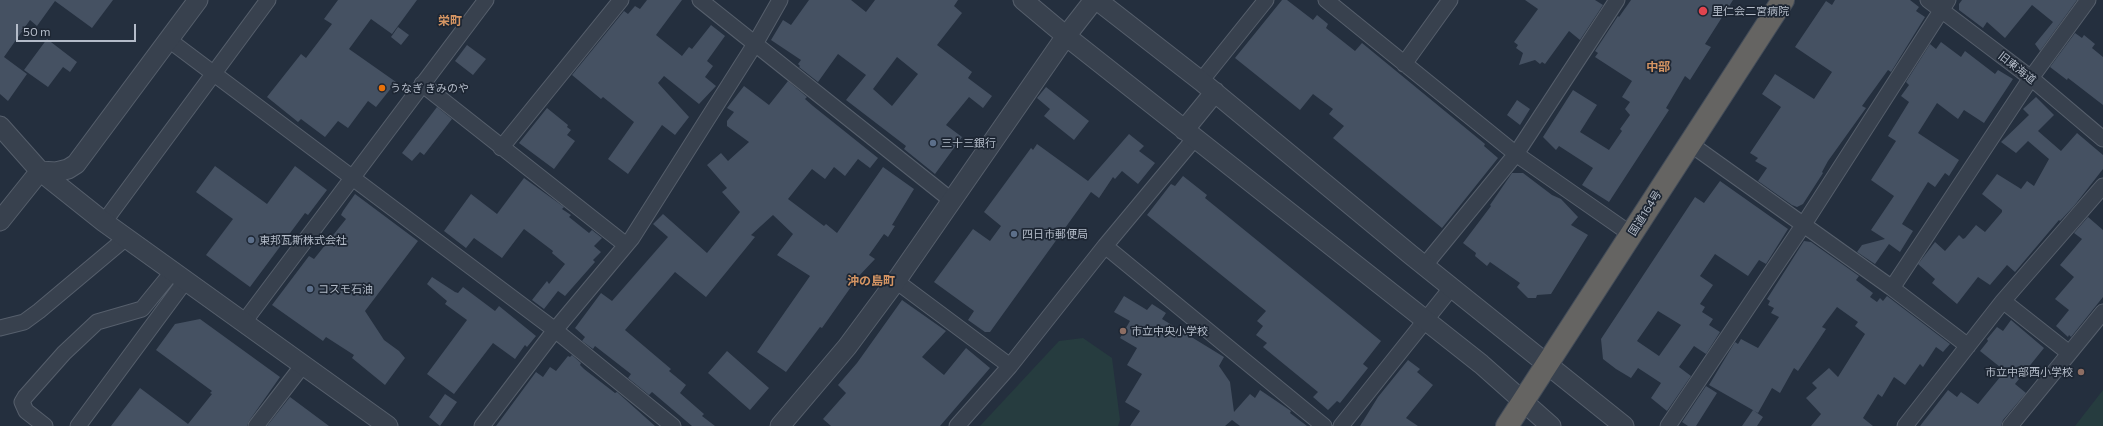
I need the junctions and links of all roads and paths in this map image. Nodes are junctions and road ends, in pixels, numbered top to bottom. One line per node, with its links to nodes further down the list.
1 (198, 0): 19 (street)
2 (268, 0): 22 (street)
3 (486, 0): 24 (street)
4 (621, 0): 30 (street)
5 (700, 0): 20 (street)
6 (780, 0): 20 (street)
7 (1023, 0): 18 (street)
8 (1094, 0): 18 (street)
9 (1097, 0): 25 (street)
10 (1266, 0): 25 (street)
11 (1326, 0): 21 (street)
12 (1450, 0): 21 (street)
13 (1617, 0): 31 (street)
14 (1783, 0): 29 (highway, 国道164号)
15 (1928, 0): 17 (street, 旧東海道)
16 (2088, 0): 23 (street)
17 (1945, 5): 23 (street, 旧東海道); 38 (street)
18 (1066, 36): 27 (street); 35 (street)
19 (169, 40): 22 (street); 32 (street)
20 (755, 44): 35 (street); 41 (street)
21 (1404, 64): 31 (street)
22 (212, 74): 33 (street); 37 (street)
23 (2031, 78): 28 (street, 旧東海道); 47 (street)
24 (422, 84): 30 (street); 33 (street)
25 (1208, 87): 27 (street); 43 (street)
26 (0, 126): 32 (street)
27 (1189, 134): 42 (street); 50 (street)
28 (2103, 139)
29 (1689, 143): 38 (street); 39 (highway, 国道164号)
30 (501, 148): 41 (street)
31 (1516, 154): 39 (street); 43 (street)
32 (40, 171): 36 (street); 37 (street)
33 (353, 177): 51 (street); 53 (street)
34 (2103, 186): 48 (street)
35 (951, 200): 45 (street)
36 (0, 221)
37 (104, 222): 40 (street)
38 (1804, 224): 47 (street); 73 (street)
39 (1632, 235): 56 (highway, 国道164号)
40 (126, 238): 44 (street); 52 (street)
41 (626, 245): 53 (street)
42 (1105, 246): 58 (street); 68 (street)
43 (1425, 265): 46 (street)
44 (180, 275): 51 (street); 60 (street); 61 (street)
45 (896, 281): 58 (street); 66 (street)
46 (1452, 287): 50 (street); 56 (street)
47 (1892, 288): 54 (street)
48 (2003, 301): 54 (street); 55 (street)
49 (2103, 312): 55 (street)
50 (1425, 320): 59 (street); 69 (street)
51 (244, 322): 57 (street)
52 (0, 328)
53 (555, 330): 64 (street); 65 (street)
54 (1968, 346): 74 (street)
55 (2069, 353): 75 (street)
56 (1548, 364): 59 (highway, 国道164号); 72 (street)
57 (303, 366): 62 (street); 63 (street)
58 (1010, 366): 67 (street)
59 (1524, 401): 70 (highway, 国道164号); 71 (street)
60 (45, 426)
61 (78, 426)
62 (256, 426)
63 (388, 426)
64 (482, 426)
65 (672, 426)
66 (780, 426)
67 (957, 426)
68 (1324, 426)
69 (1341, 426)
70 (1507, 426)
71 (1551, 426)
72 (1624, 426)
73 (1668, 426)
74 (1905, 426)
75 (2010, 426)

